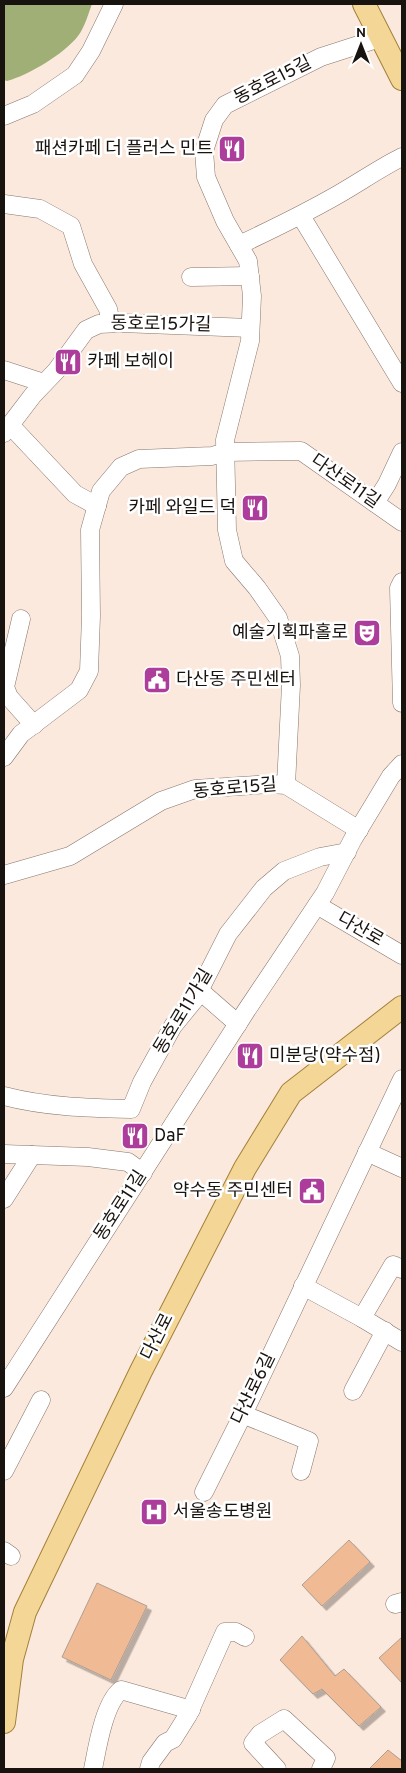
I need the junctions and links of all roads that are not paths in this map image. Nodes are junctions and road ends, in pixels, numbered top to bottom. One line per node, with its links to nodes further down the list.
1 (114, 4): 5 (street)
2 (364, 4): 3 (main road)
3 (380, 38): 4 (main road); 9 (street, 동호로15길)
4 (402, 78)
5 (4, 116)
6 (402, 157): 8 (street)
7 (4, 204): 12 (street)
8 (301, 216): 9 (street); 16 (street)
9 (239, 245): 10 (street, 동호로15길)
10 (250, 276): 11 (street); 13 (street, 동호로15길)
11 (191, 277)
12 (110, 323): 13 (street, 동호로15가길); 15 (street, 동호로15가길)
13 (250, 328): 18 (street, 동호로15길)
14 (4, 370): 15 (street)
15 (44, 383): 17 (street, 동호로15가길)
16 (402, 383)
17 (7, 429): 21 (street)
18 (225, 452): 20 (street, 다산로11길); 21 (street); 29 (street, 동호로15길)
19 (402, 452): 20 (street)
20 (375, 503): 22 (street, 다산로11길)
21 (97, 506): 26 (street)
22 (402, 522)
23 (402, 582): 25 (street)
24 (21, 619): 26 (street)
25 (402, 704)
26 (34, 724): 27 (street)
27 (4, 757)
28 (402, 764): 30 (street, 동호로11길)
29 (286, 785): 30 (street); 32 (street, 동호로15길)
30 (359, 830): 31 (street, 동호로11길)
31 (347, 852): 33 (street, 동호로11길); 35 (street, 동호로11가길)
32 (4, 875)
33 (317, 905): 34 (street, 다산로); 37 (street, 동호로11길)
34 (402, 955)
35 (199, 990): 37 (street); 39 (street, 동호로11가길)
36 (402, 1007): 59 (main road, 다산로)
37 (238, 1024): 44 (street, 동호로11길)
38 (402, 1079): 40 (street, 다산로6길)
39 (4, 1096)
40 (367, 1152): 43 (street); 47 (street, 다산로6길)
41 (4, 1154): 42 (street)
42 (32, 1155): 44 (street); 45 (street)
43 (402, 1168)
44 (143, 1173): 51 (street, 동호로11길)
45 (4, 1199)
46 (402, 1269): 48 (street)
47 (303, 1286): 48 (street); 54 (street, 다산로6길)
48 (362, 1318): 49 (street)
49 (385, 1331): 50 (street); 52 (street)
50 (402, 1342)
51 (4, 1388)
52 (353, 1391)
53 (41, 1400): 55 (street)
54 (242, 1414): 56 (street); 57 (street, 다산로6길)
55 (4, 1471)
56 (301, 1471)
57 (204, 1492)
58 (245, 1637): 60 (street)
59 (8, 1659): 61 (main road, 다산로)
60 (191, 1710): 62 (street); 63 (street)
61 (4, 1722)
62 (93, 1769)
63 (149, 1769)
64 (278, 1769): 65 (street)
65 (321, 1769)

